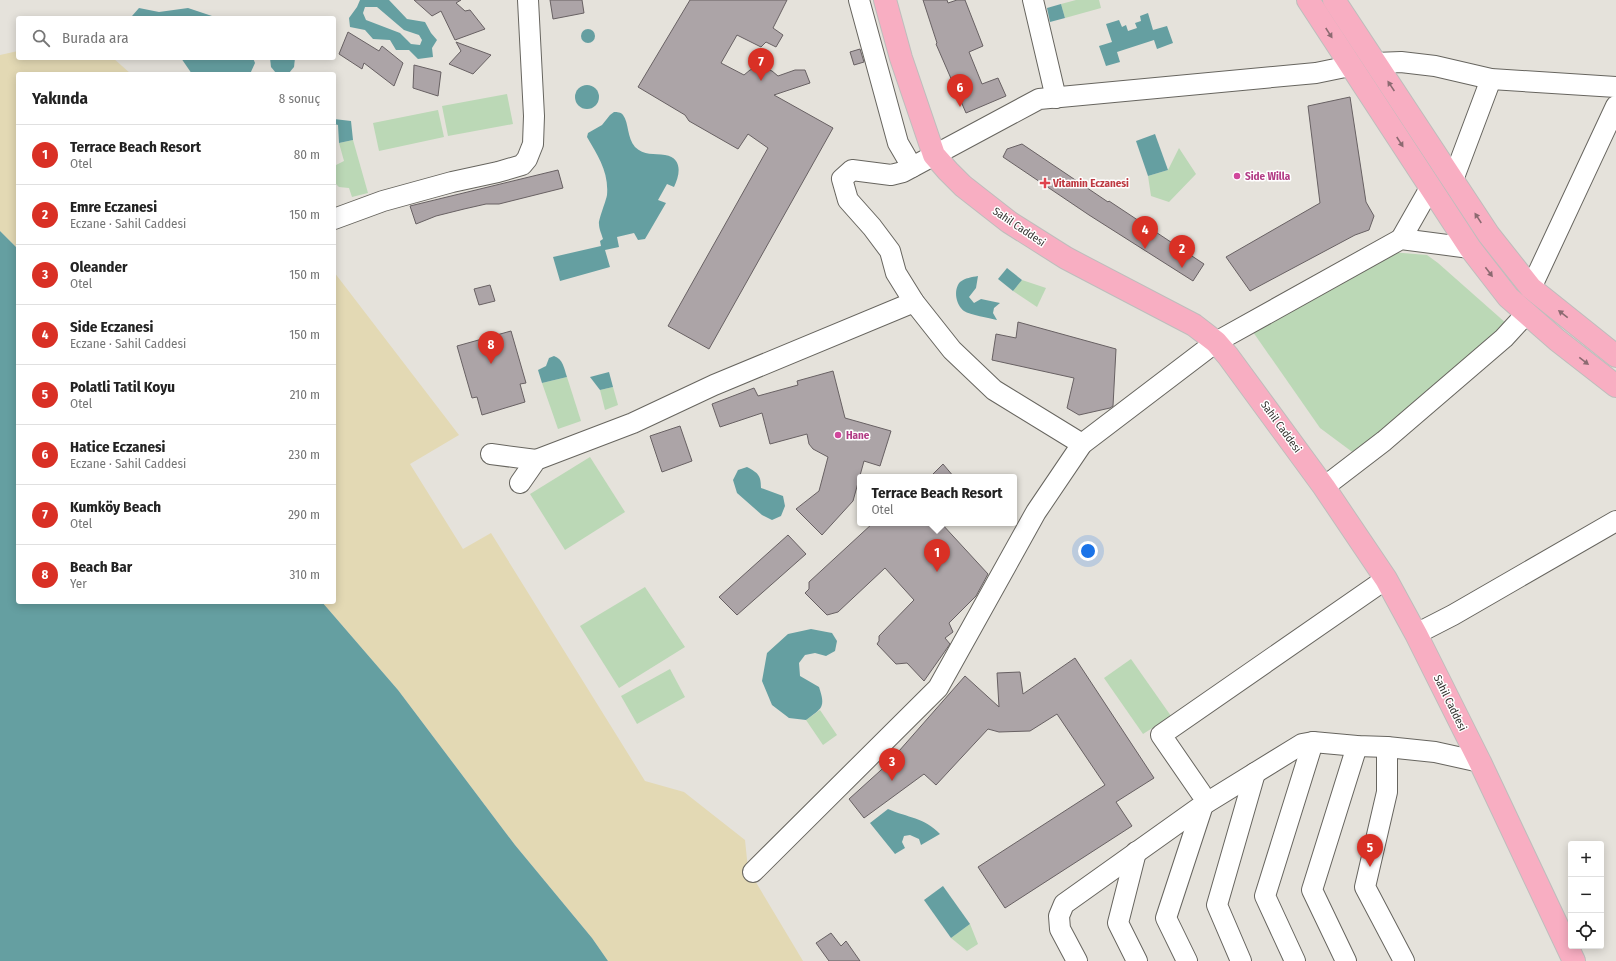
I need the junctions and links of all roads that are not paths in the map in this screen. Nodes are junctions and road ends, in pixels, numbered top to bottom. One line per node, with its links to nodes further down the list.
1 (528, 0): 17 (street)
2 (859, 0): 14 (street)
3 (885, 0): 13 (main road, Sahil Caddesi)
4 (1033, 0): 11 (street)
5 (1308, 0): 8 (main road, one-way to 8)
6 (1334, 0): 7 (main road)
7 (1375, 63): 8 (main road); 9 (street); 15 (main road, one-way to 7)
8 (1350, 66): 11 (street); 16 (main road, one-way to 16)
9 (1491, 79): 10 (street); 15 (street)
10 (1616, 87)
11 (1056, 98): 13 (street)
12 (1616, 106): 20 (street)
13 (934, 154): 14 (street); 23 (main road, Sahil Caddesi)
14 (912, 167): 21 (street)
15 (1453, 180): 20 (main road, one-way to 15)
16 (1430, 188): 18 (street); 19 (main road)
17 (336, 218)
18 (1401, 239): 19 (street); 23 (street)
19 (1470, 248): 22 (main road, one-way to 22)
20 (1531, 288): 24 (main road, one-way to 20)
21 (914, 302): 26 (street); 28 (street)
22 (1526, 313): 25 (main road, one-way to 25); 30 (street)
23 (1216, 342): 26 (street); 30 (main road, Sahil Caddesi)
24 (1616, 356)
25 (1616, 386)
26 (1082, 444): 41 (street)
27 (492, 454): 28 (street)
28 (536, 460): 29 (street)
29 (520, 483)
30 (1324, 487): 32 (main road, Sahil Caddesi)
31 (1616, 521): 33 (street)
32 (1386, 578): 33 (main road, Sahil Caddesi); 39 (street)
33 (1416, 634): 37 (main road, Sahil Caddesi)
34 (1313, 742): 35 (street); 38 (street); 46 (street)
35 (1357, 746): 36 (street); 47 (street)
36 (1387, 747): 37 (street); 48 (street)
37 (1480, 762): 49 (main road, Sahil Caddesi)
38 (1255, 773): 39 (street); 45 (street)
39 (1202, 799): 40 (street); 44 (street)
40 (1136, 852): 42 (street); 43 (street)
41 (753, 872)
42 (1077, 961)
43 (1137, 961)
44 (1187, 961)
45 (1241, 961)
46 (1295, 961)
47 (1346, 961)
48 (1404, 961)
49 (1574, 961)

